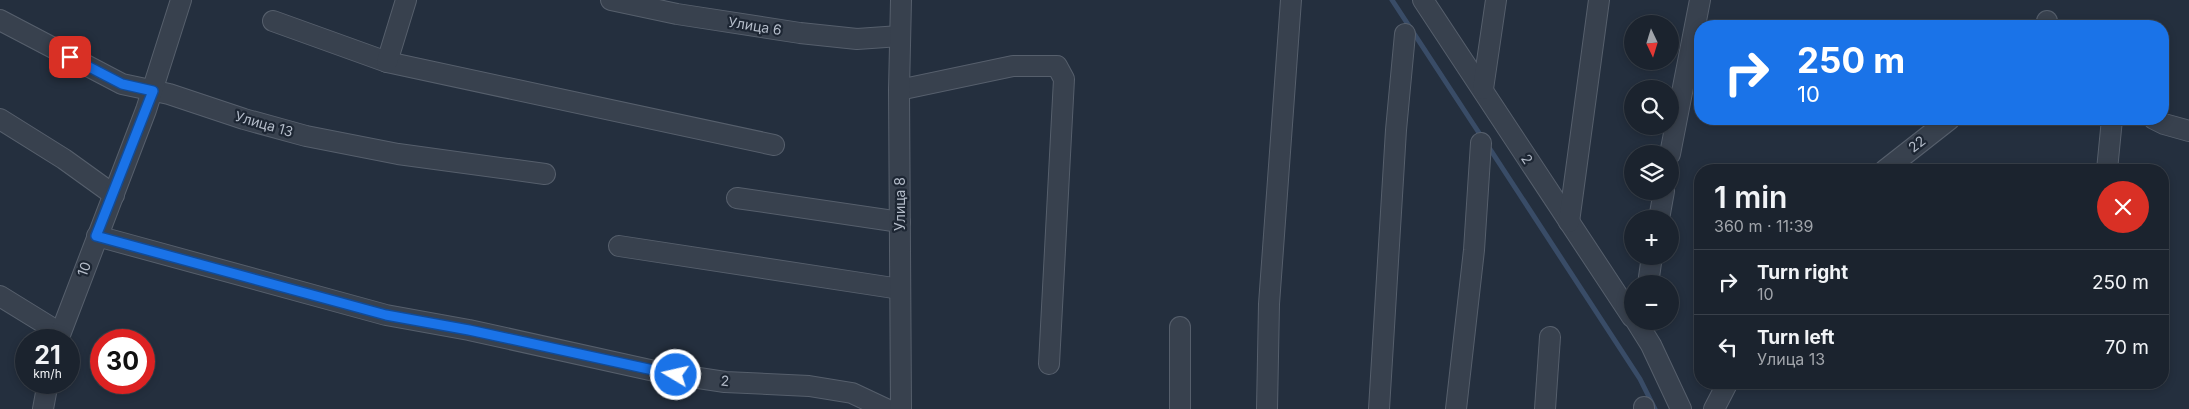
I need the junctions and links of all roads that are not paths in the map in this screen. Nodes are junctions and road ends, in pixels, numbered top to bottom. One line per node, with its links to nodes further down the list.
1 (181, 0): 19 (street, 10)
2 (406, 0): 16 (street)
3 (611, 0): 15 (street, Улица 6)
4 (901, 0): 15 (street, Улица 8)
5 (1291, 0): 52 (street)
6 (1423, 0): 17 (street, 2)
7 (1496, 0): 17 (street)
8 (1599, 0): 34 (street)
9 (1700, 0): 11 (street)
10 (0, 20): 19 (street, Улица 13)
11 (1696, 20)
12 (273, 21): 16 (street)
13 (1694, 31): 27 (street)
14 (1405, 34): 53 (street)
15 (900, 36): 18 (street, Улица 8)
16 (387, 62): 26 (street)
17 (1483, 89): 34 (street, 2)
18 (899, 90): 33 (street, Улица 8); 45 (street)
19 (153, 91): 30 (street, Улица 13); 31 (street, 10)
20 (0, 119): 31 (street)
21 (1942, 125): 28 (street, 22)
22 (2111, 125): 29 (street)
23 (2168, 125): 24 (street)
24 (2189, 131)
25 (1480, 143): 54 (street)
26 (774, 145)
27 (1672, 145)
28 (1892, 164)
29 (2108, 164)
30 (545, 174)
31 (114, 195): 35 (street, 10)
32 (737, 198): 33 (street)
33 (900, 222): 37 (street, Улица 8)
34 (1569, 222): 39 (street, 2)
35 (96, 236): 42 (street, 10); 49 (street, 2)
36 (619, 246): 37 (street)
37 (900, 289): 50 (street, Улица 8)
38 (0, 296): 41 (street)
39 (1624, 303)
40 (1180, 326): 51 (street)
41 (49, 329)
42 (62, 329)
43 (1641, 330): 56 (street, 2)
44 (1550, 337): 55 (street)
45 (1049, 364)
46 (1724, 389): 57 (street)
47 (46, 394): 48 (street)
48 (43, 409)
49 (886, 409)
50 (900, 409)
51 (1180, 409)
52 (1266, 409)
53 (1379, 409)
54 (1456, 409)
55 (1544, 409)
56 (1682, 409)
57 (1714, 409)

